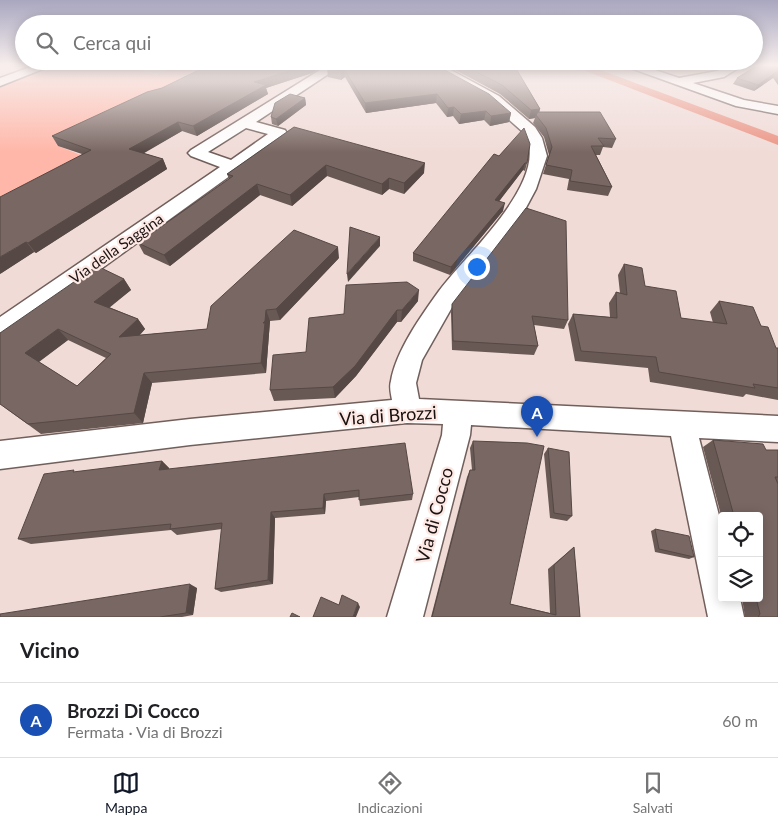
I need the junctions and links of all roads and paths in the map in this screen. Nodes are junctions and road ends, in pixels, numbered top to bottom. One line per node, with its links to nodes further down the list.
1 (291, 94): 5 (street)
2 (485, 94): 8 (street)
3 (714, 94): 4 (street)
4 (778, 110)
5 (245, 123): 6 (street, Via della Saggina); 6 (street)
6 (233, 166): 7 (street, Via della Saggina)
7 (0, 329)
8 (407, 411): 9 (street, Via di Brozzi); 12 (street, Via di Brozzi)
9 (458, 412): 10 (street, Via di Brozzi); 13 (street, Via di Cocco)
10 (682, 424): 11 (street, Via di Brozzi); 14 (street)
11 (778, 429)
12 (0, 455)
13 (405, 617)
14 (726, 617)

